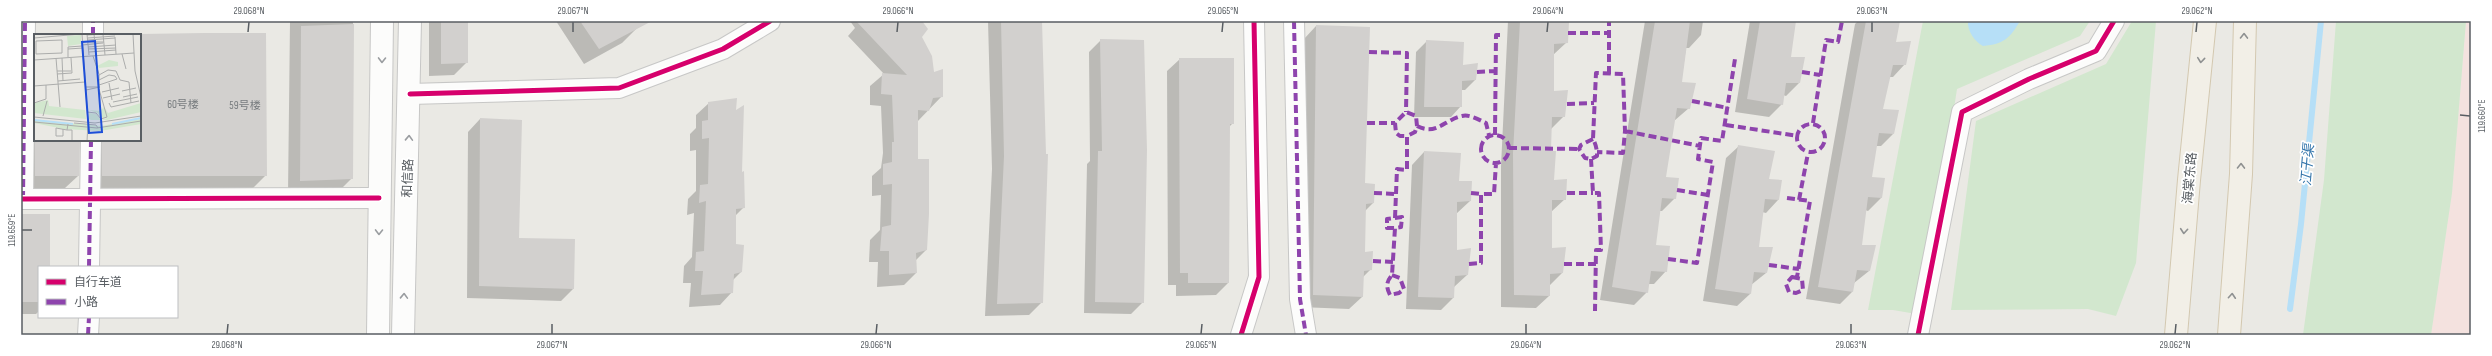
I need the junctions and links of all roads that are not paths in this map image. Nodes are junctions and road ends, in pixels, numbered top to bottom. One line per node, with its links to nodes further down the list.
1 (25, 21): 16 (street)
2 (93, 21): 11 (street)
3 (382, 21): 14 (street, one-way to 14)
4 (410, 21): 12 (street, 和信路)
5 (770, 21): 12 (street)
6 (1254, 21): 22 (street)
7 (1294, 21): 23 (street)
8 (2114, 21): 24 (street)
9 (2205, 21): 25 (main road, 海棠东路, one-way to 25)
10 (2245, 21): 26 (main road, one-way to 10)
11 (93, 34)
12 (410, 94): 21 (street, 和信路, one-way to 12)
13 (91, 141): 15 (street)
14 (379, 198): 15 (street); 20 (street, one-way to 20)
15 (90, 199): 16 (street); 17 (street)
16 (22, 200)
17 (89, 266)
18 (88, 318): 19 (street)
19 (88, 335)
20 (378, 335)
21 (403, 335)
22 (1242, 335)
23 (1306, 335)
24 (1918, 335)
25 (2176, 335)
26 (2229, 335)

